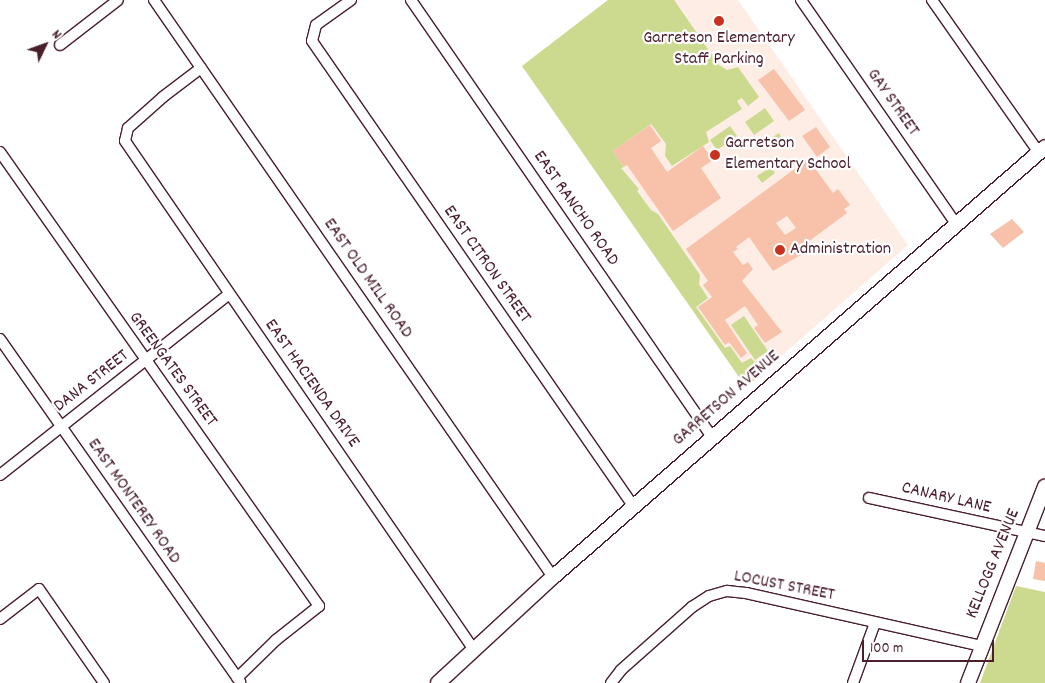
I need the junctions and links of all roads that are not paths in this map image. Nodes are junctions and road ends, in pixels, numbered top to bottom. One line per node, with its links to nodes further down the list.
1 (118, 0): 7 (street)
2 (154, 0): 8 (street, EAST OLD MILL ROAD)
3 (351, 0): 20 (street, EAST CITRON STREET)
4 (411, 0): 16 (street, EAST RANCHO ROAD)
5 (801, 0): 11 (street, GAY STREET)
6 (932, 0): 9 (street)
7 (60, 45)
8 (201, 68): 12 (street, EAST HACIENDA DRIVE); 23 (street, EAST OLD MILL ROAD)
9 (1042, 150): 11 (street, GARRETSON AVENUE)
10 (0, 152): 14 (street, GREENGATES STREET)
11 (957, 225): 16 (street, GARRETSON AVENUE)
12 (228, 295): 14 (street, DANA STREET); 27 (street, EAST HACIENDA DRIVE)
13 (0, 339): 15 (street, EAST MONTEREY ROAD)
14 (145, 361): 15 (street, DANA STREET); 28 (street, GREENGATES STREET)
15 (61, 427): 17 (street, DANA STREET); 28 (street, EAST MONTEREY ROAD)
16 (712, 437): 20 (street, GARRETSON AVENUE)
17 (0, 475)
18 (1045, 487): 21 (street, KELLOGG AVENUE)
19 (868, 498): 21 (street, CANARY LANE)
20 (634, 507): 23 (street, GARRETSON AVENUE)
21 (1027, 534): 22 (street, CANARY LANE); 26 (street, KELLOGG AVENUE)
22 (1045, 536)
23 (553, 577): 27 (street, GARRETSON AVENUE)
24 (0, 619): 29 (street)
25 (875, 623): 26 (street, LOCUST STREET); 31 (street, LOCUST STREET); 32 (street)
26 (982, 646): 33 (street, KELLOGG AVENUE)
27 (474, 650): 30 (street, GARRETSON AVENUE)
28 (238, 681)
29 (104, 683)
30 (438, 683)
31 (611, 683)
32 (853, 683)
33 (968, 683)

